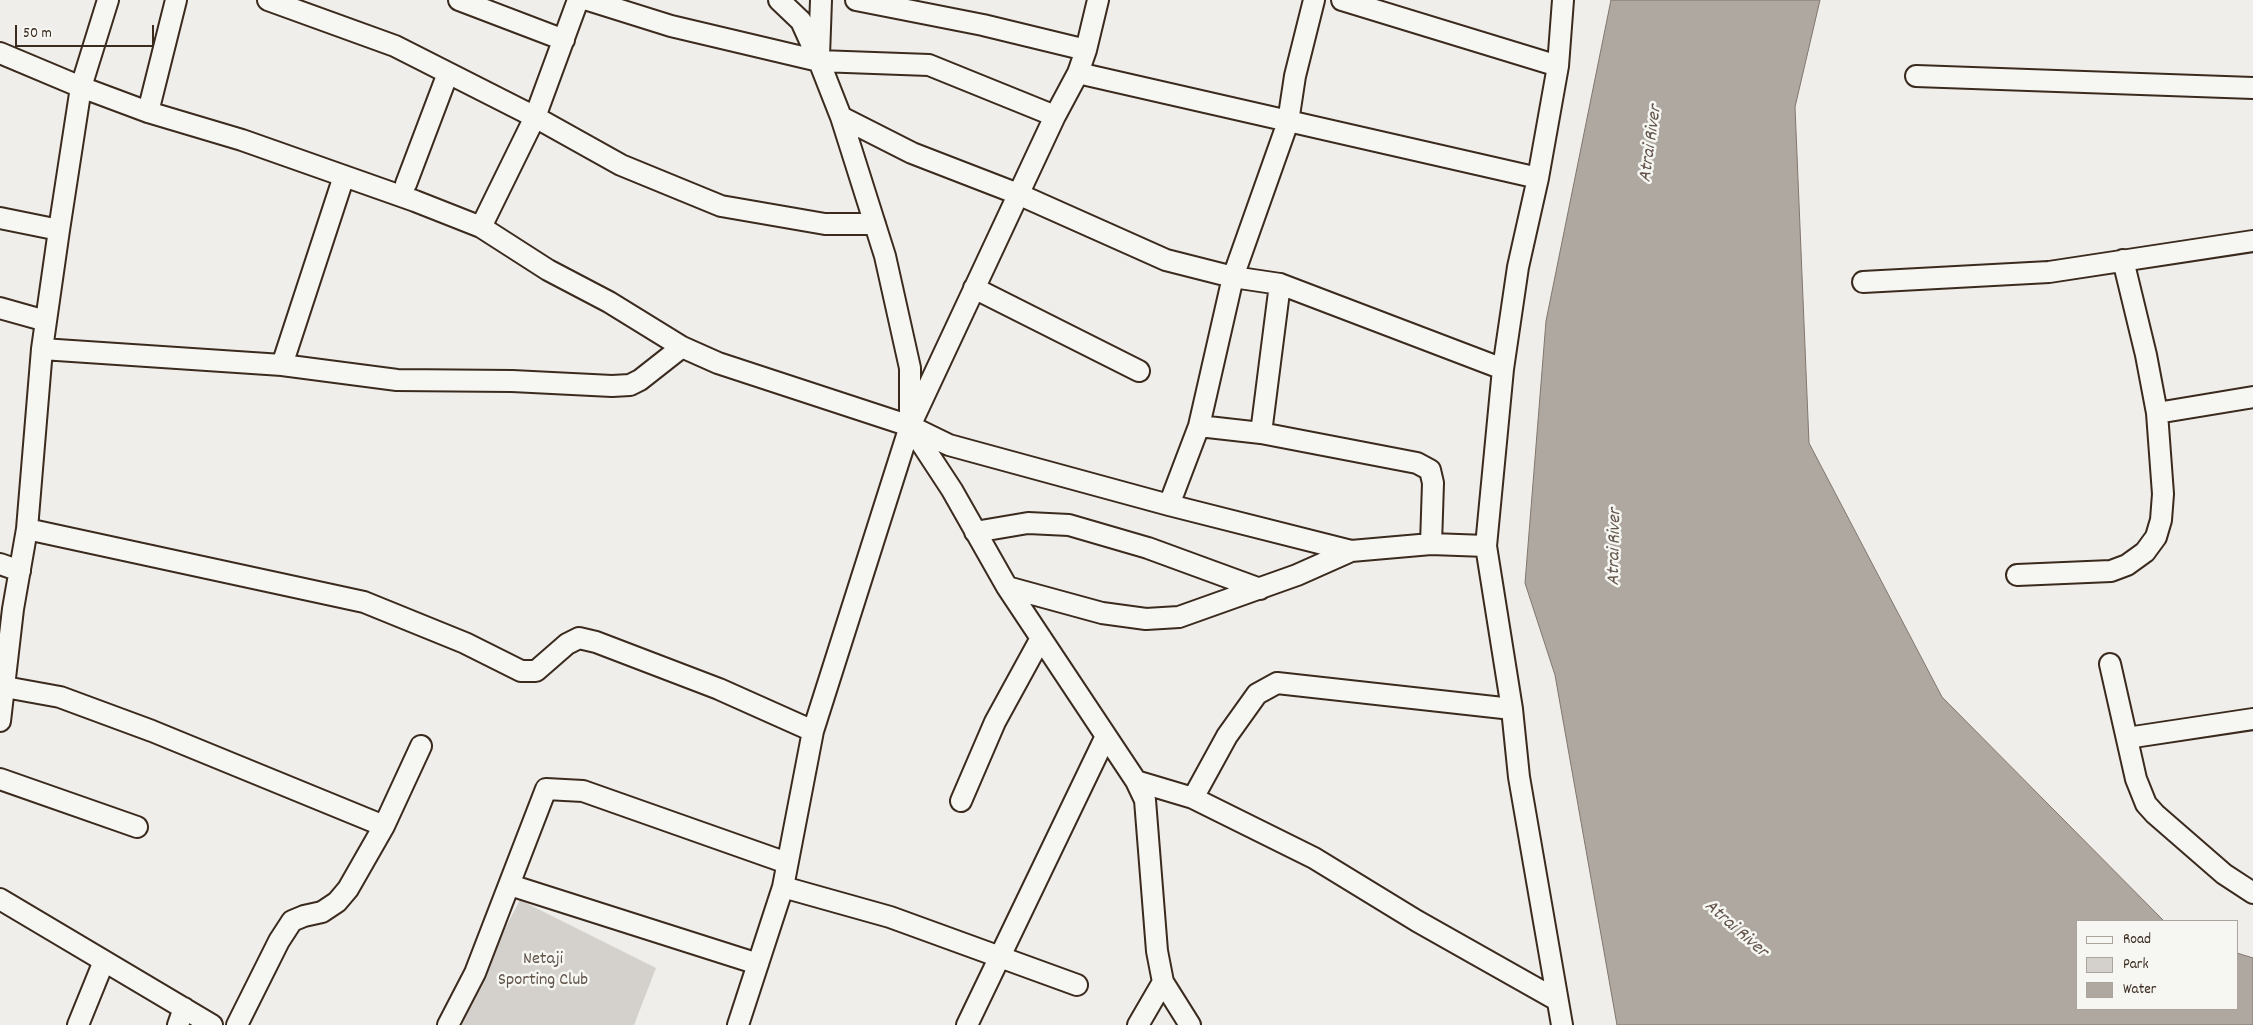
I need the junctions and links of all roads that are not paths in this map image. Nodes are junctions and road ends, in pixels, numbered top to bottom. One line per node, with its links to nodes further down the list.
1 (108, 0): 22 (street)
2 (176, 0): 24 (street)
3 (268, 0): 19 (street)
4 (459, 0): 14 (street)
5 (578, 0): 14 (street)
6 (588, 0): 17 (street)
7 (779, 0): 17 (street)
8 (821, 0): 17 (street)
9 (856, 0): 15 (street)
10 (1098, 0): 15 (street)
11 (1314, 0): 28 (street)
12 (1342, 0): 18 (street)
13 (1563, 0): 18 (street)
14 (564, 40): 25 (street)
15 (1086, 50): 20 (street)
16 (0, 53): 22 (street)
17 (819, 61): 26 (street); 27 (street)
18 (1558, 66): 30 (street)
19 (448, 72): 25 (street); 31 (street)
20 (1078, 73): 26 (street); 28 (street)
21 (1916, 76): 23 (street)
22 (81, 87): 24 (street); 36 (street)
23 (2253, 88)
24 (148, 112): 29 (street)
25 (535, 116): 34 (street); 35 (street)
26 (1055, 116): 32 (street)
27 (841, 117): 32 (street); 34 (street)
28 (1288, 122): 30 (street); 39 (street)
29 (344, 176): 35 (street); 47 (street)
30 (1538, 178): 48 (street)
31 (406, 184)
32 (1018, 194): 39 (street); 42 (street)
33 (0, 218): 36 (street)
34 (875, 224): 52 (street)
35 (481, 227): 45 (street)
36 (59, 230): 44 (street)
37 (2253, 242): 38 (street)
38 (2123, 260): 40 (street); 51 (street)
39 (1233, 277): 41 (street); 53 (street)
40 (1863, 282)
41 (1280, 284): 48 (street); 54 (street)
42 (974, 288): 49 (street); 52 (street)
43 (0, 308): 44 (street)
44 (46, 321): 46 (street)
45 (682, 347): 47 (street); 52 (street)
46 (42, 350): 47 (street); 56 (street)
47 (282, 365)
48 (1503, 369): 59 (street)
49 (1139, 371)
50 (2253, 397): 51 (street)
51 (2157, 413): 63 (street)
52 (910, 426): 55 (street); 57 (street); 72 (street)
53 (1199, 426): 54 (street); 55 (street)
54 (1261, 433): 58 (street)
55 (1169, 505): 60 (street)
56 (27, 529): 62 (street); 72 (street)
57 (975, 532): 64 (street); 65 (street)
58 (1431, 544): 59 (street); 60 (street)
59 (1486, 546): 69 (street)
60 (1350, 550): 65 (street)
61 (0, 564): 62 (street)
62 (20, 571): 68 (street)
63 (2017, 575)
64 (1007, 587): 65 (street); 66 (street)
65 (1260, 589)
66 (1041, 638): 73 (street); 79 (street)
67 (2110, 664): 74 (street)
68 (5, 687): 71 (street); 80 (street)
69 (1512, 709): 78 (street); 92 (street)
70 (2253, 719): 74 (street)
71 (0, 721)
72 (813, 731): 82 (street)
73 (1106, 736): 77 (street); 87 (street)
74 (2126, 738): 85 (street)
75 (422, 746): 80 (street)
76 (0, 779): 81 (street)
77 (1136, 780): 78 (street); 90 (street)
78 (1193, 798): 92 (street)
79 (961, 801)
80 (384, 826): 96 (street)
81 (138, 827)
82 (787, 863): 83 (street); 84 (street)
83 (510, 885): 89 (street); 97 (street)
84 (783, 886): 87 (street); 89 (street)
85 (2253, 893)
86 (0, 899): 88 (street)
87 (998, 955): 91 (street); 99 (street)
88 (104, 961): 93 (street); 94 (street)
89 (758, 964): 98 (street)
90 (1163, 982): 100 (street); 101 (street)
91 (1077, 985)
92 (1557, 1000): 102 (street)
93 (181, 1017): 95 (street)
94 (78, 1025)
95 (212, 1025)
96 (237, 1025)
97 (448, 1025)
98 (738, 1025)
99 (967, 1025)
100 (1138, 1025)
101 (1190, 1025)
102 (1562, 1025)

